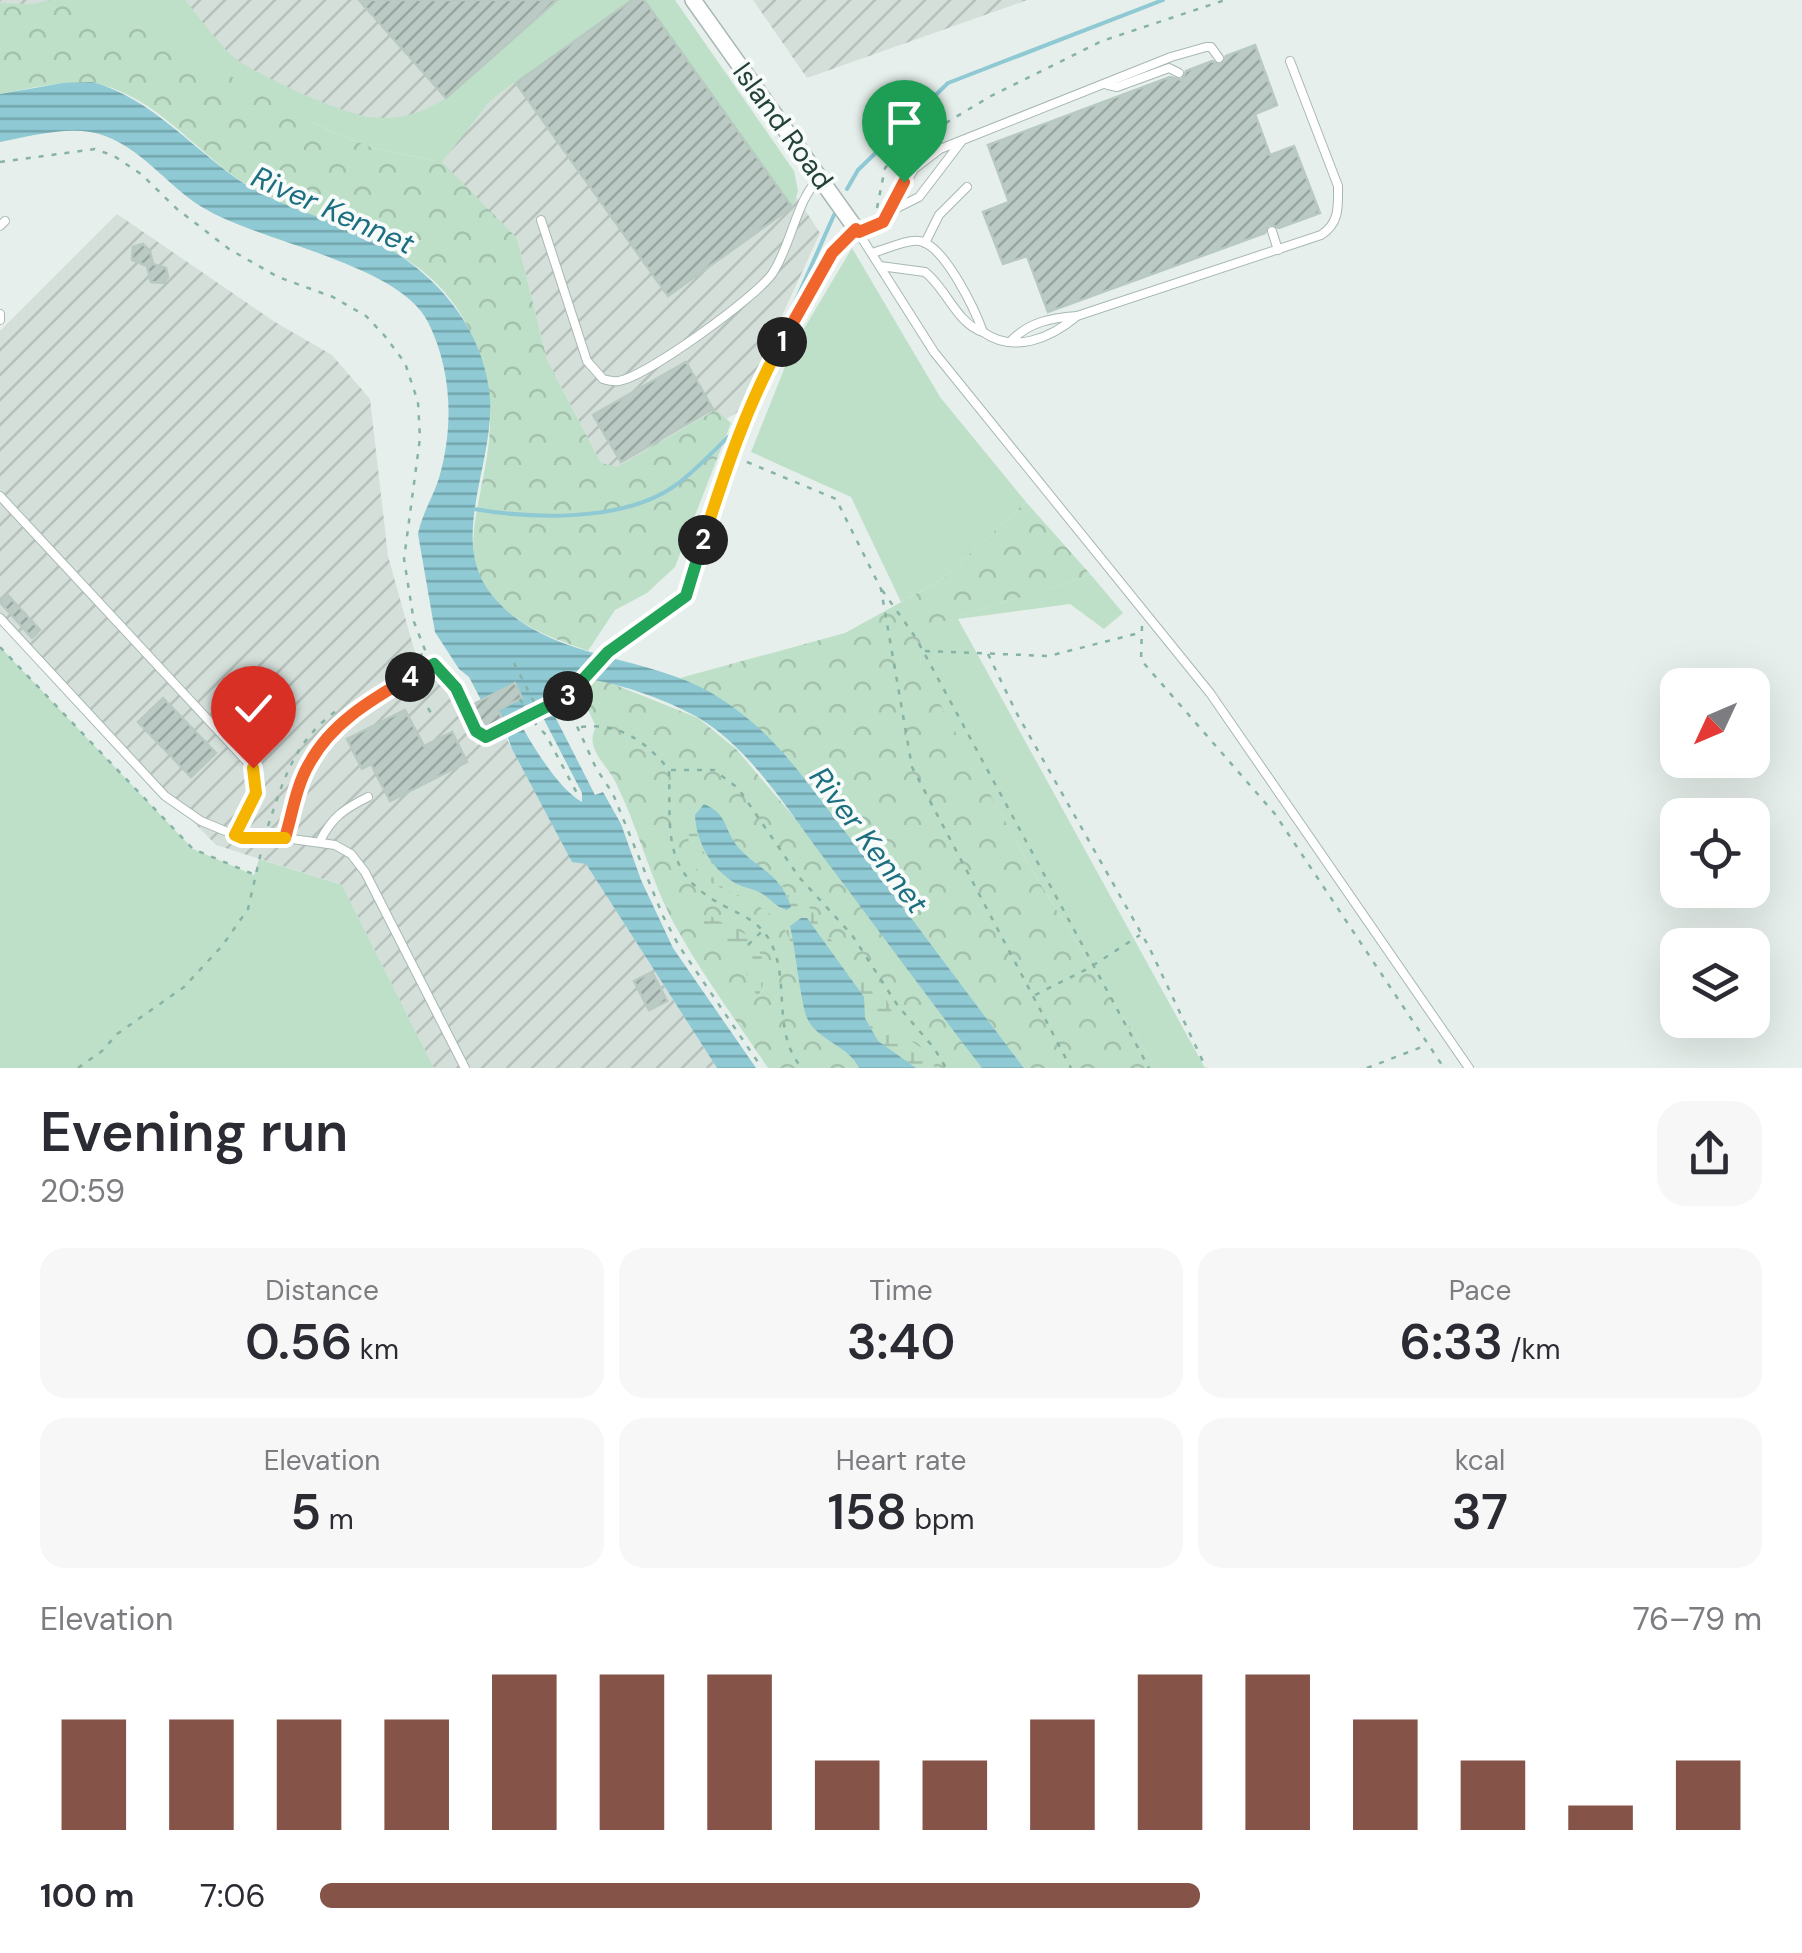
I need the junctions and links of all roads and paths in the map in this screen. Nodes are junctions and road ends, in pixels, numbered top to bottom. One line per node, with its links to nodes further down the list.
1 (692, 0): 9 (street, Island Road)
2 (1225, 0): 12 (path)
3 (1219, 58): 6 (lane)
4 (1290, 61): 17 (lane)
5 (1180, 73): 6 (lane)
6 (1108, 85): 7 (lane)
7 (963, 140): 11 (lane); 11 (lane)
8 (0, 162): 35 (path)
9 (821, 176): 13 (lane); 14 (street, Island Road)
10 (967, 187): 16 (lane)
11 (891, 211): 14 (lane)
12 (877, 212)
13 (541, 220)
14 (857, 231): 18 (lane); 26 (street)
15 (1272, 231): 17 (lane)
16 (926, 243): 18 (lane); 24 (lane)
17 (1278, 250): 21 (lane)
18 (872, 253): 19 (lane)
19 (880, 266): 24 (lane); 66 (lane)
20 (1166, 270): 21 (lane)
21 (1170, 285): 23 (lane)
22 (1079, 303): 23 (lane)
23 (1080, 315): 25 (lane); 25 (lane)
24 (983, 332): 25 (lane)
25 (1010, 341)
26 (731, 456): 28 (path); 29 (street)
27 (0, 496): 45 (lane)
28 (881, 588): 32 (path); 54 (path)
29 (686, 596): 37 (path)
30 (0, 618): 45 (lane)
31 (0, 647): 49 (path)
32 (923, 651): 33 (path); 53 (path)
33 (988, 654): 51 (path); 55 (path)
34 (514, 663): 38 (path)
35 (434, 664): 39 (path); 47 (lane)
36 (520, 699): 38 (path)
37 (565, 700): 39 (path); 40 (path)
38 (525, 707): 39 (path)
39 (529, 715): 44 (path)
40 (580, 727): 42 (path); 58 (path)
41 (300, 744): 46 (path)
42 (670, 770): 50 (path); 60 (path)
43 (368, 797): 48 (lane)
44 (579, 797)
45 (235, 835): 46 (lane)
46 (264, 838): 47 (lane); 49 (path)
47 (285, 838): 48 (lane)
48 (320, 841): 57 (lane)
49 (254, 875): 56 (path)
50 (762, 930): 52 (path); 59 (path)
51 (1142, 934): 53 (path); 63 (path)
52 (748, 945)
53 (1094, 963): 54 (path); 62 (path)
54 (1033, 996): 61 (path)
55 (1428, 1044): 64 (path); 65 (path)
56 (78, 1068)
57 (466, 1068)
58 (762, 1068)
59 (802, 1068)
60 (946, 1068)
61 (1071, 1068)
62 (1150, 1068)
63 (1206, 1068)
64 (1366, 1068)
65 (1444, 1068)
66 (1469, 1068)

